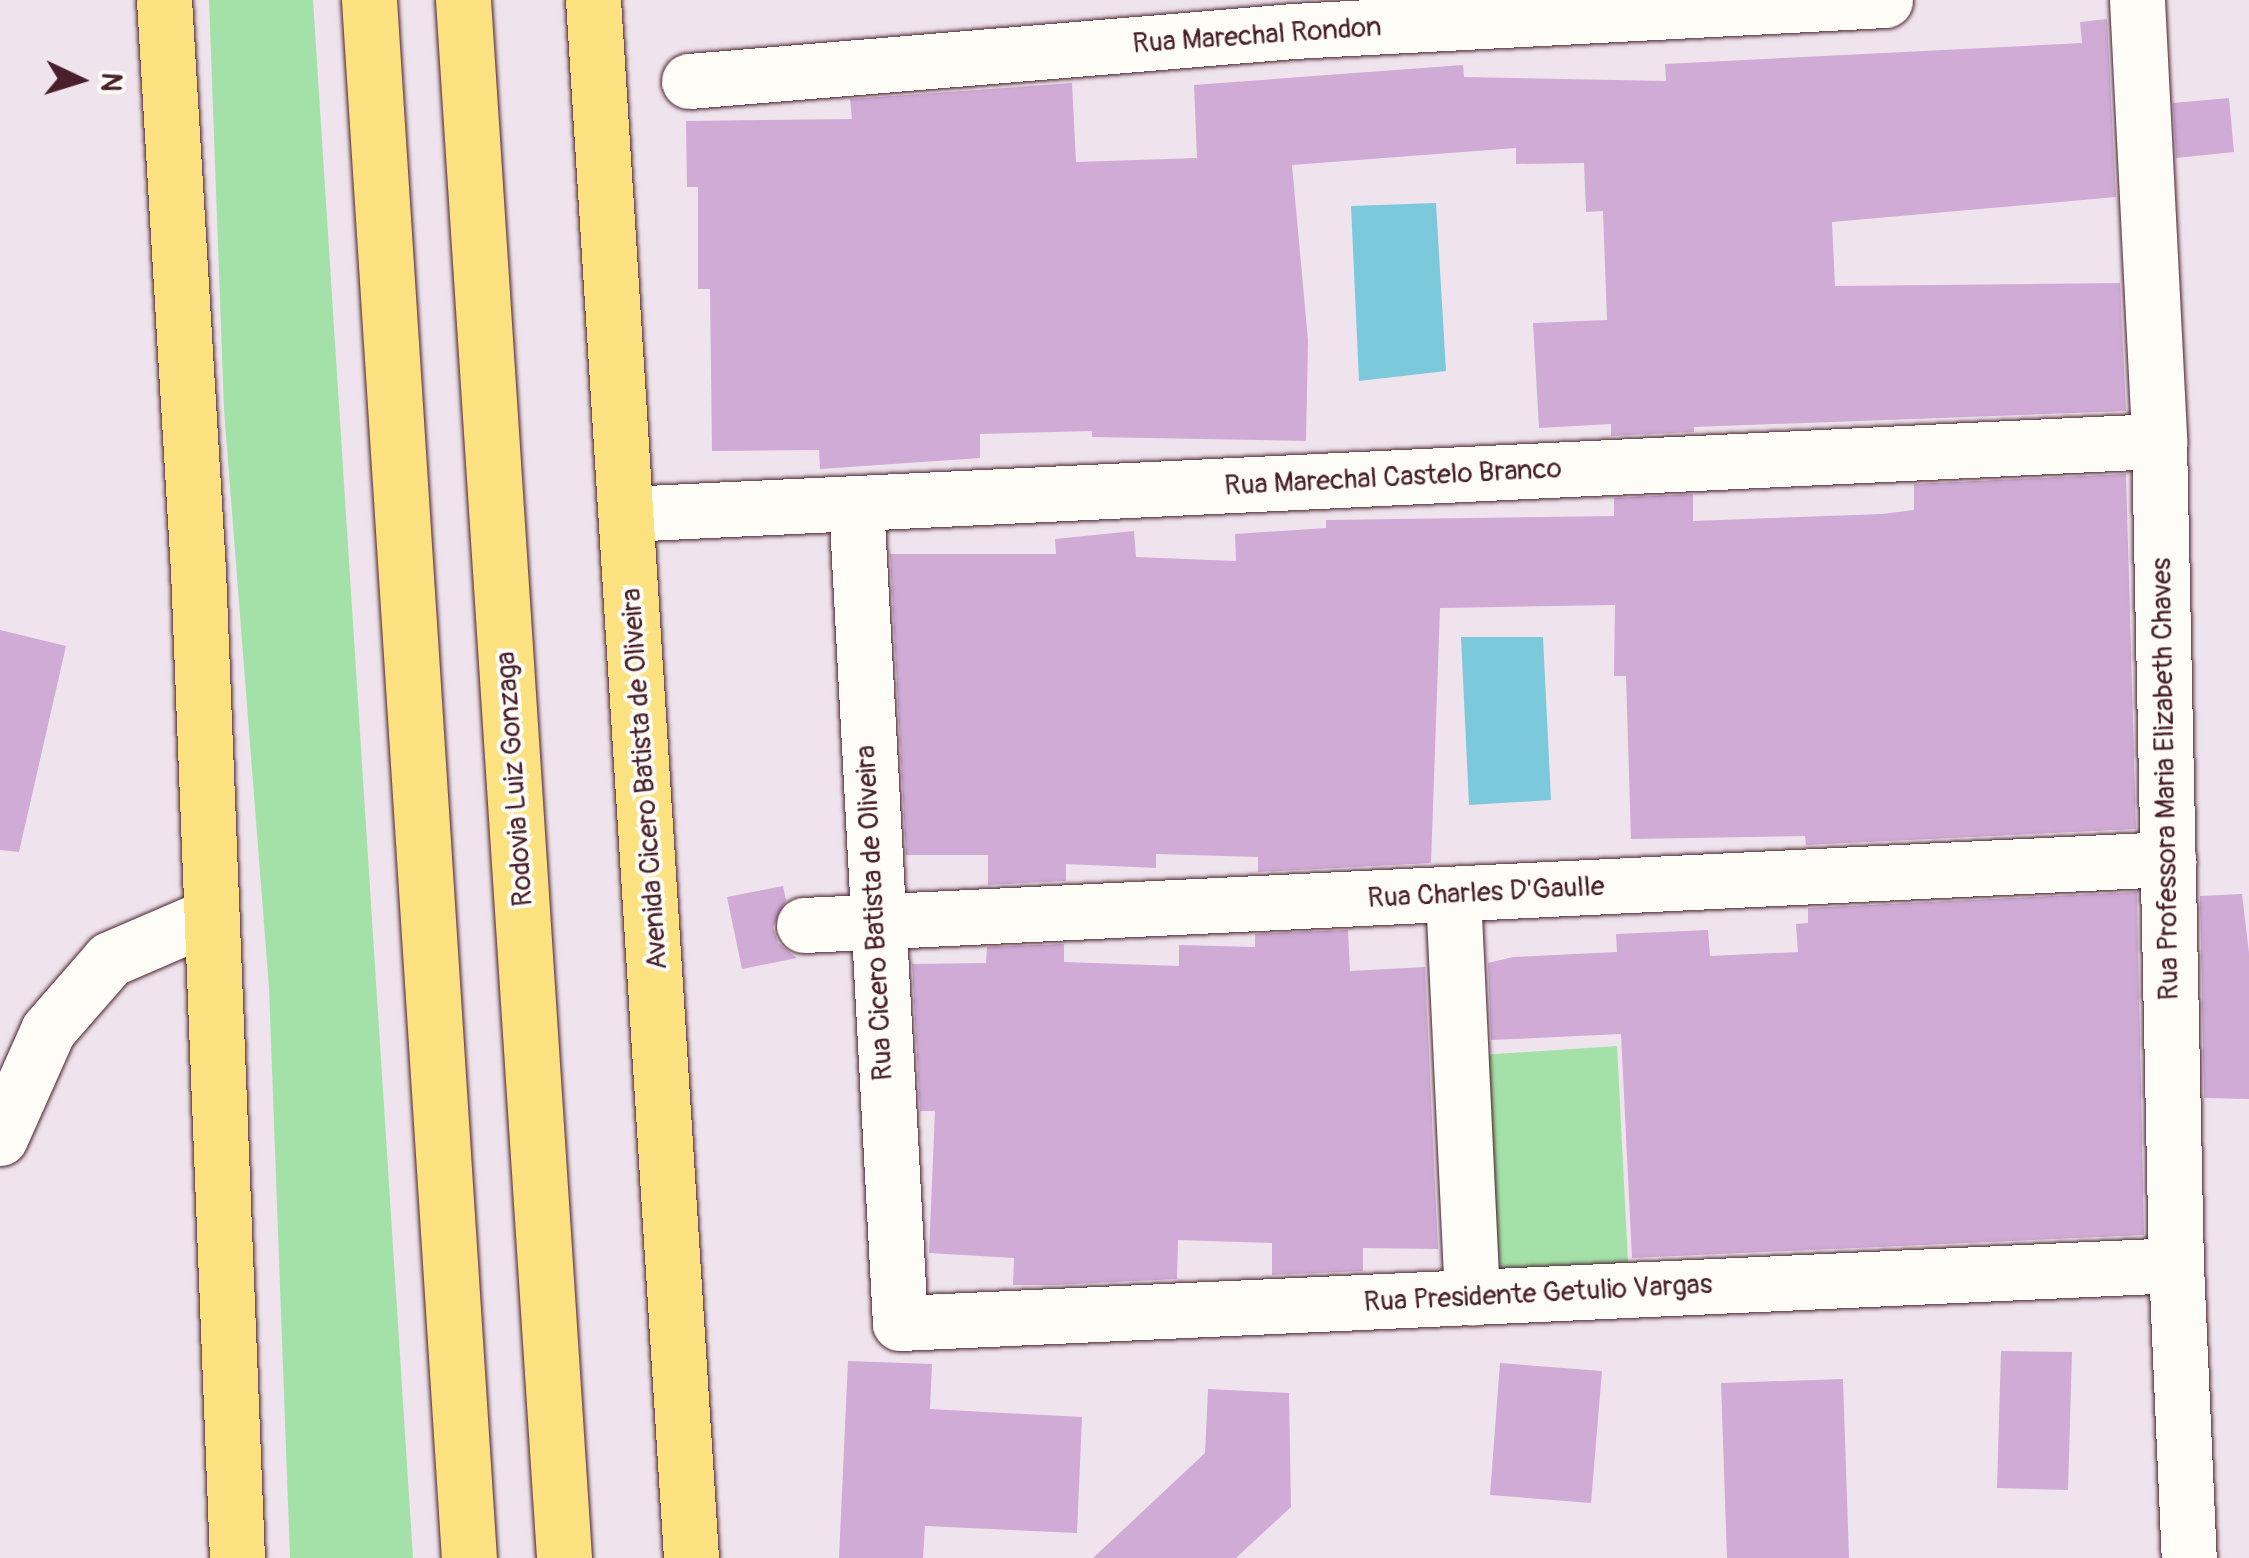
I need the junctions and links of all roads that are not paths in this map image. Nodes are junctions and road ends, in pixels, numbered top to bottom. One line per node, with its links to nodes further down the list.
1 (164, 0): 15 (main road)
2 (369, 0): 23 (main road)
3 (463, 0): 24 (main road, Rodovia Luiz Gonzaga)
4 (592, 0): 12 (main road, Avenida Cicero Batista de Oliveira)
5 (1885, 0): 7 (street, Rua Marechal Rondon)
6 (2136, 0): 10 (street, Rua Professora Maria Elizabeth Chaves)
7 (1479, 11): 8 (street, Rua Marechal Rondon)
8 (1292, 15): 9 (street, Rua Marechal Rondon)
9 (689, 81)
10 (2159, 442): 11 (street, Rua Marechal Castelo Branco); 13 (street, Rua Professora Maria Elizabeth Chaves)
11 (856, 503): 12 (street, Rua Marechal Castelo Branco); 16 (street, Rua Cicero Batista de Oliveira)
12 (626, 514): 25 (main road, Avenida Cicero Batista de Oliveira)
13 (2168, 859): 14 (street, Rua Charles D'Gaulle); 19 (street, Rua Professora Maria Elizabeth Chaves)
14 (1452, 894): 16 (street, Rua Charles D'Gaulle); 20 (street)
15 (210, 916): 18 (street); 22 (main road)
16 (874, 922): 17 (street, Rua Charles D'Gaulle); 21 (street, Rua Cicero Batista de Oliveira)
17 (804, 924)
18 (0, 1138)
19 (2176, 1266): 20 (street, Rua Presidente Getulio Vargas); 26 (street, Rua Professora Maria Elizabeth Chaves)
20 (1472, 1298): 21 (street, Rua Presidente Getulio Vargas)
21 (900, 1322)
22 (237, 1558)
23 (469, 1558)
24 (564, 1558)
25 (691, 1558)
26 (2189, 1558)

